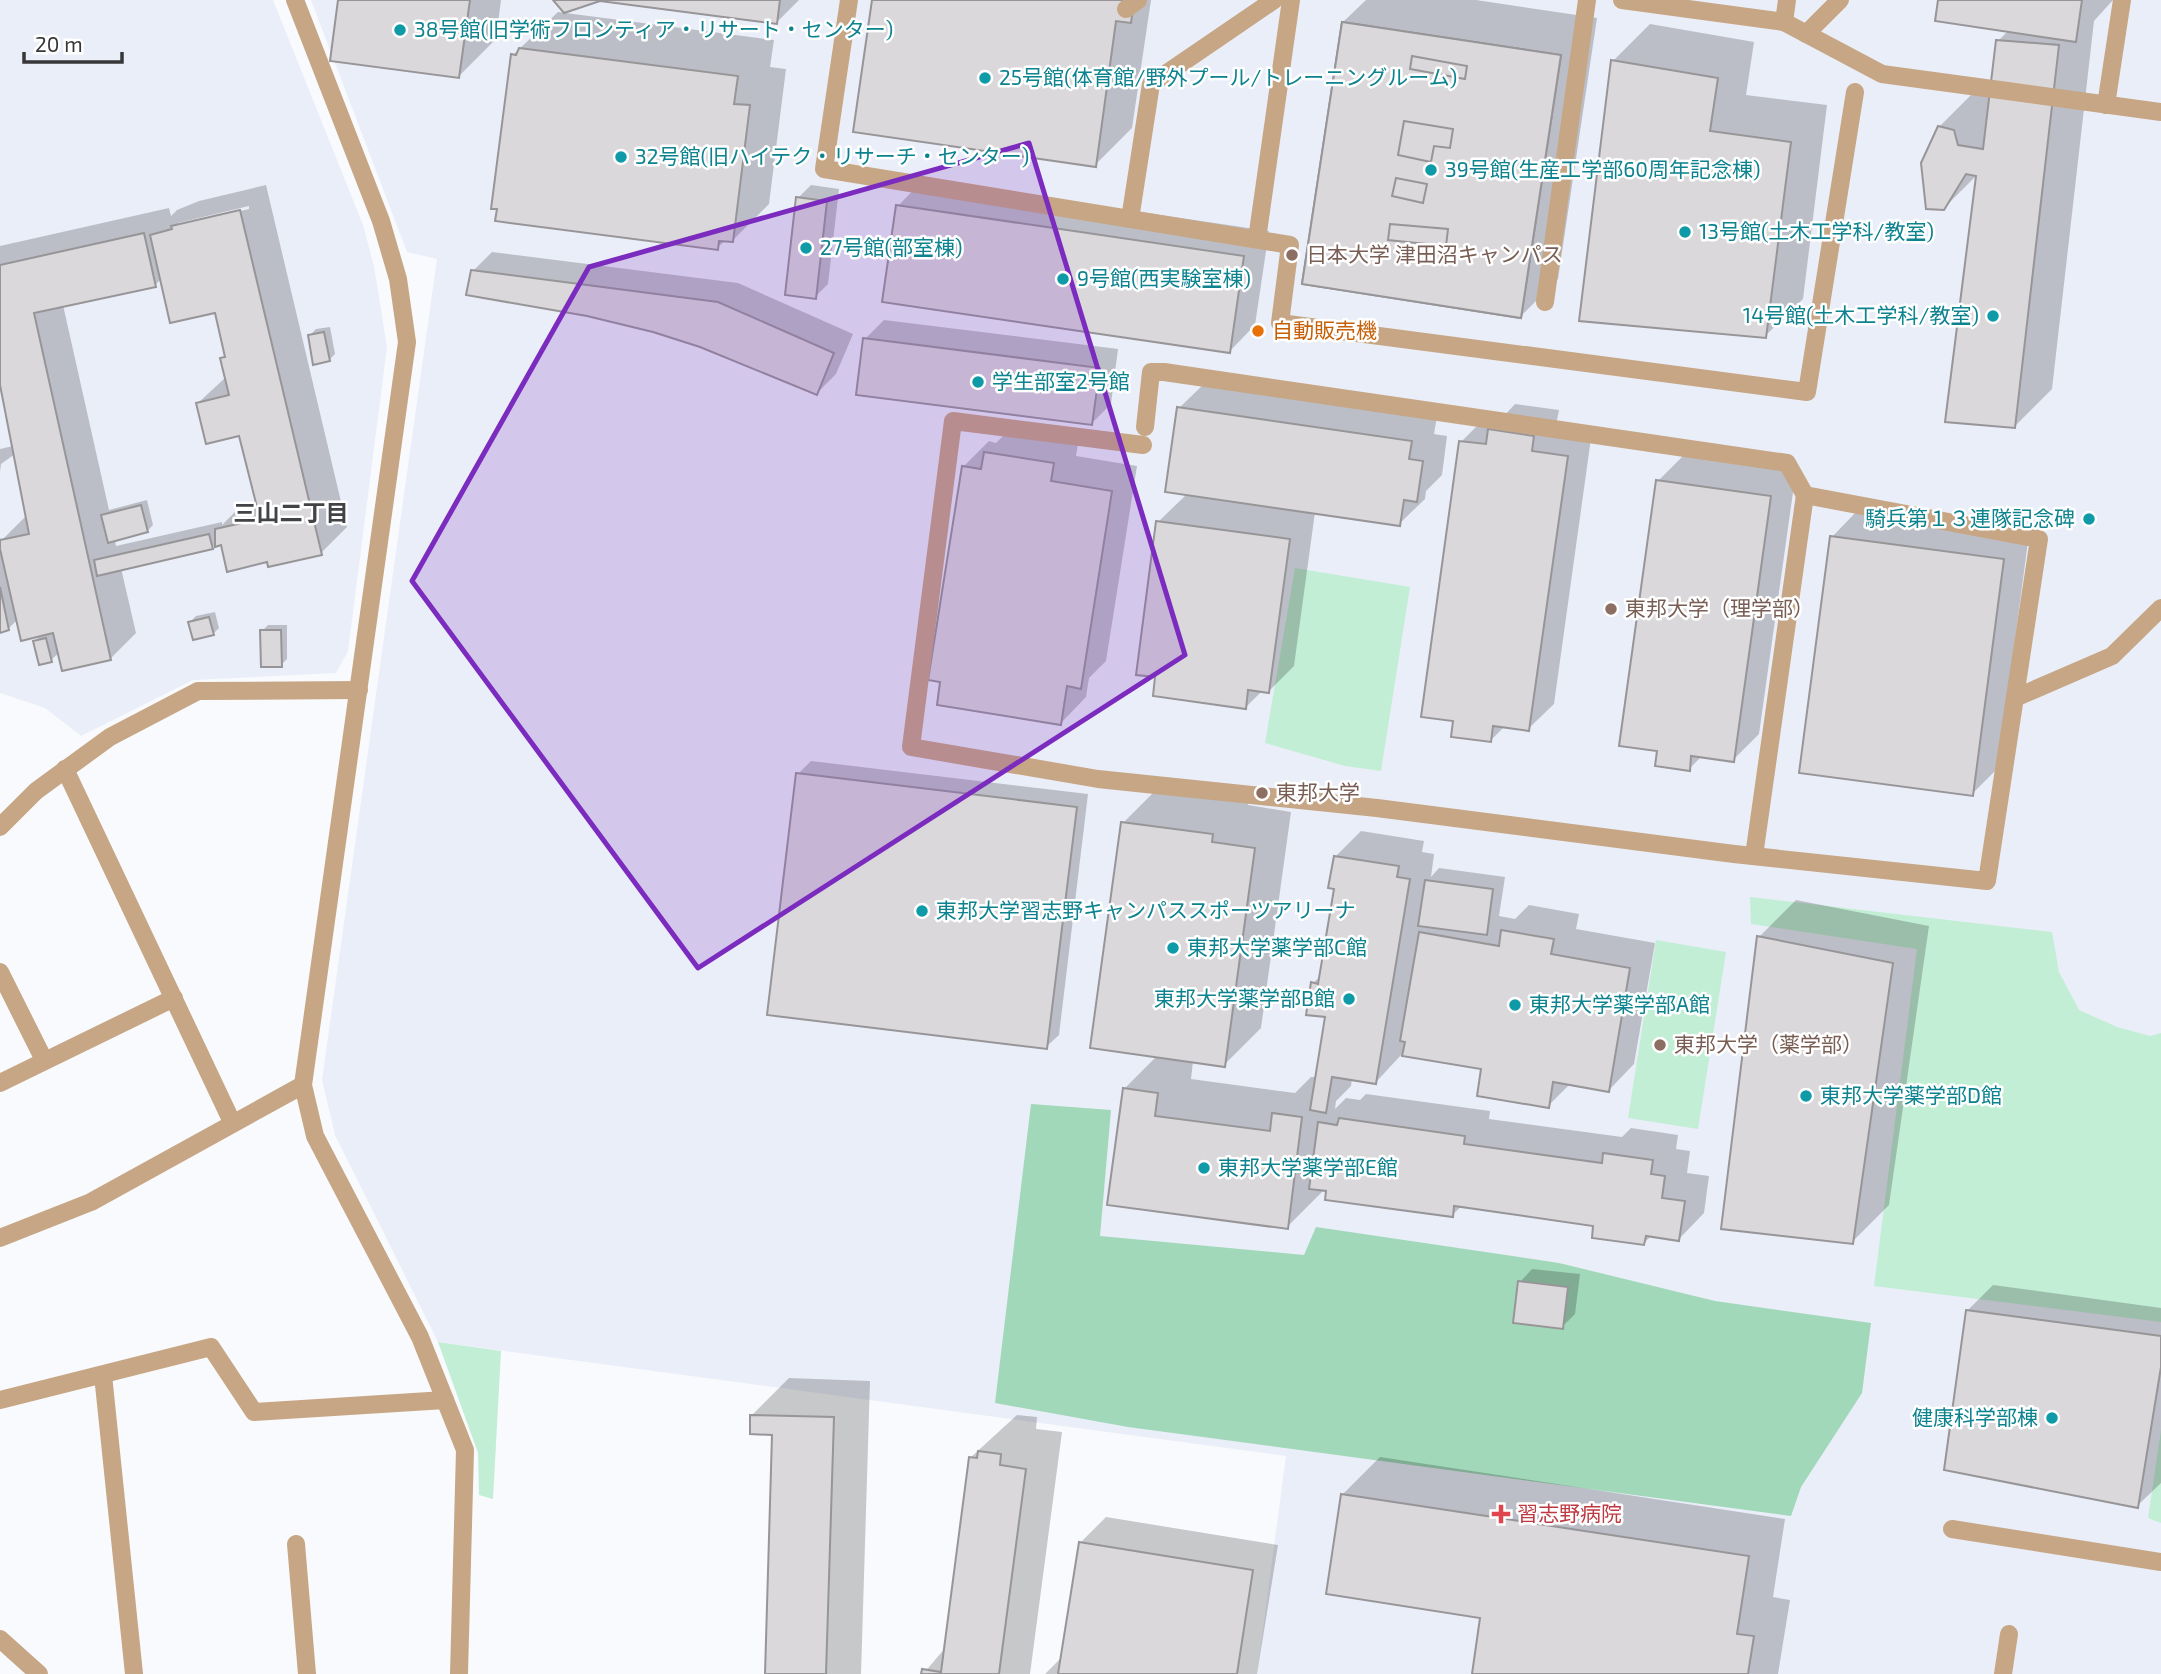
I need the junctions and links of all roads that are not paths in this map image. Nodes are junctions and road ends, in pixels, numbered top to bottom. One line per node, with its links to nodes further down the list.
1 (295, 0): 22 (street)
2 (849, 0): 15 (street)
3 (1274, 0): 15 (street)
4 (1291, 0): 16 (street)
5 (1587, 0): 17 (street)
6 (1622, 0): 10 (street)
7 (1787, 0): 10 (street)
8 (1840, 0): 11 (street)
9 (2122, 0): 13 (street)
10 (1784, 22): 11 (street)
11 (1806, 34): 13 (street)
12 (1855, 92): 16 (street)
13 (2106, 104): 14 (street)
14 (2161, 112)
15 (1130, 219): 16 (street)
16 (1257, 239)
17 (1545, 302)
18 (1146, 427): 20 (street)
19 (1143, 445): 26 (street)
20 (1805, 495): 23 (street); 26 (street)
21 (2161, 608): 23 (street)
22 (359, 690): 24 (street); 31 (street)
23 (2015, 698): 26 (street)
24 (65, 769): 25 (street); 28 (street)
25 (0, 827)
26 (1754, 856)
27 (0, 972): 29 (street)
28 (174, 998): 29 (street); 32 (street)
29 (44, 1060): 30 (street)
30 (0, 1083)
31 (303, 1085): 32 (street); 36 (street)
32 (232, 1122): 33 (street)
33 (0, 1238)
34 (103, 1375): 35 (street); 36 (street); 43 (street)
35 (0, 1400)
36 (445, 1400): 45 (street)
37 (1951, 1529): 39 (street)
38 (296, 1544): 44 (street)
39 (2161, 1562)
40 (2009, 1634): 46 (street)
41 (0, 1639): 42 (street)
42 (39, 1674)
43 (134, 1674)
44 (307, 1674)
45 (459, 1674)
46 (2003, 1674)

